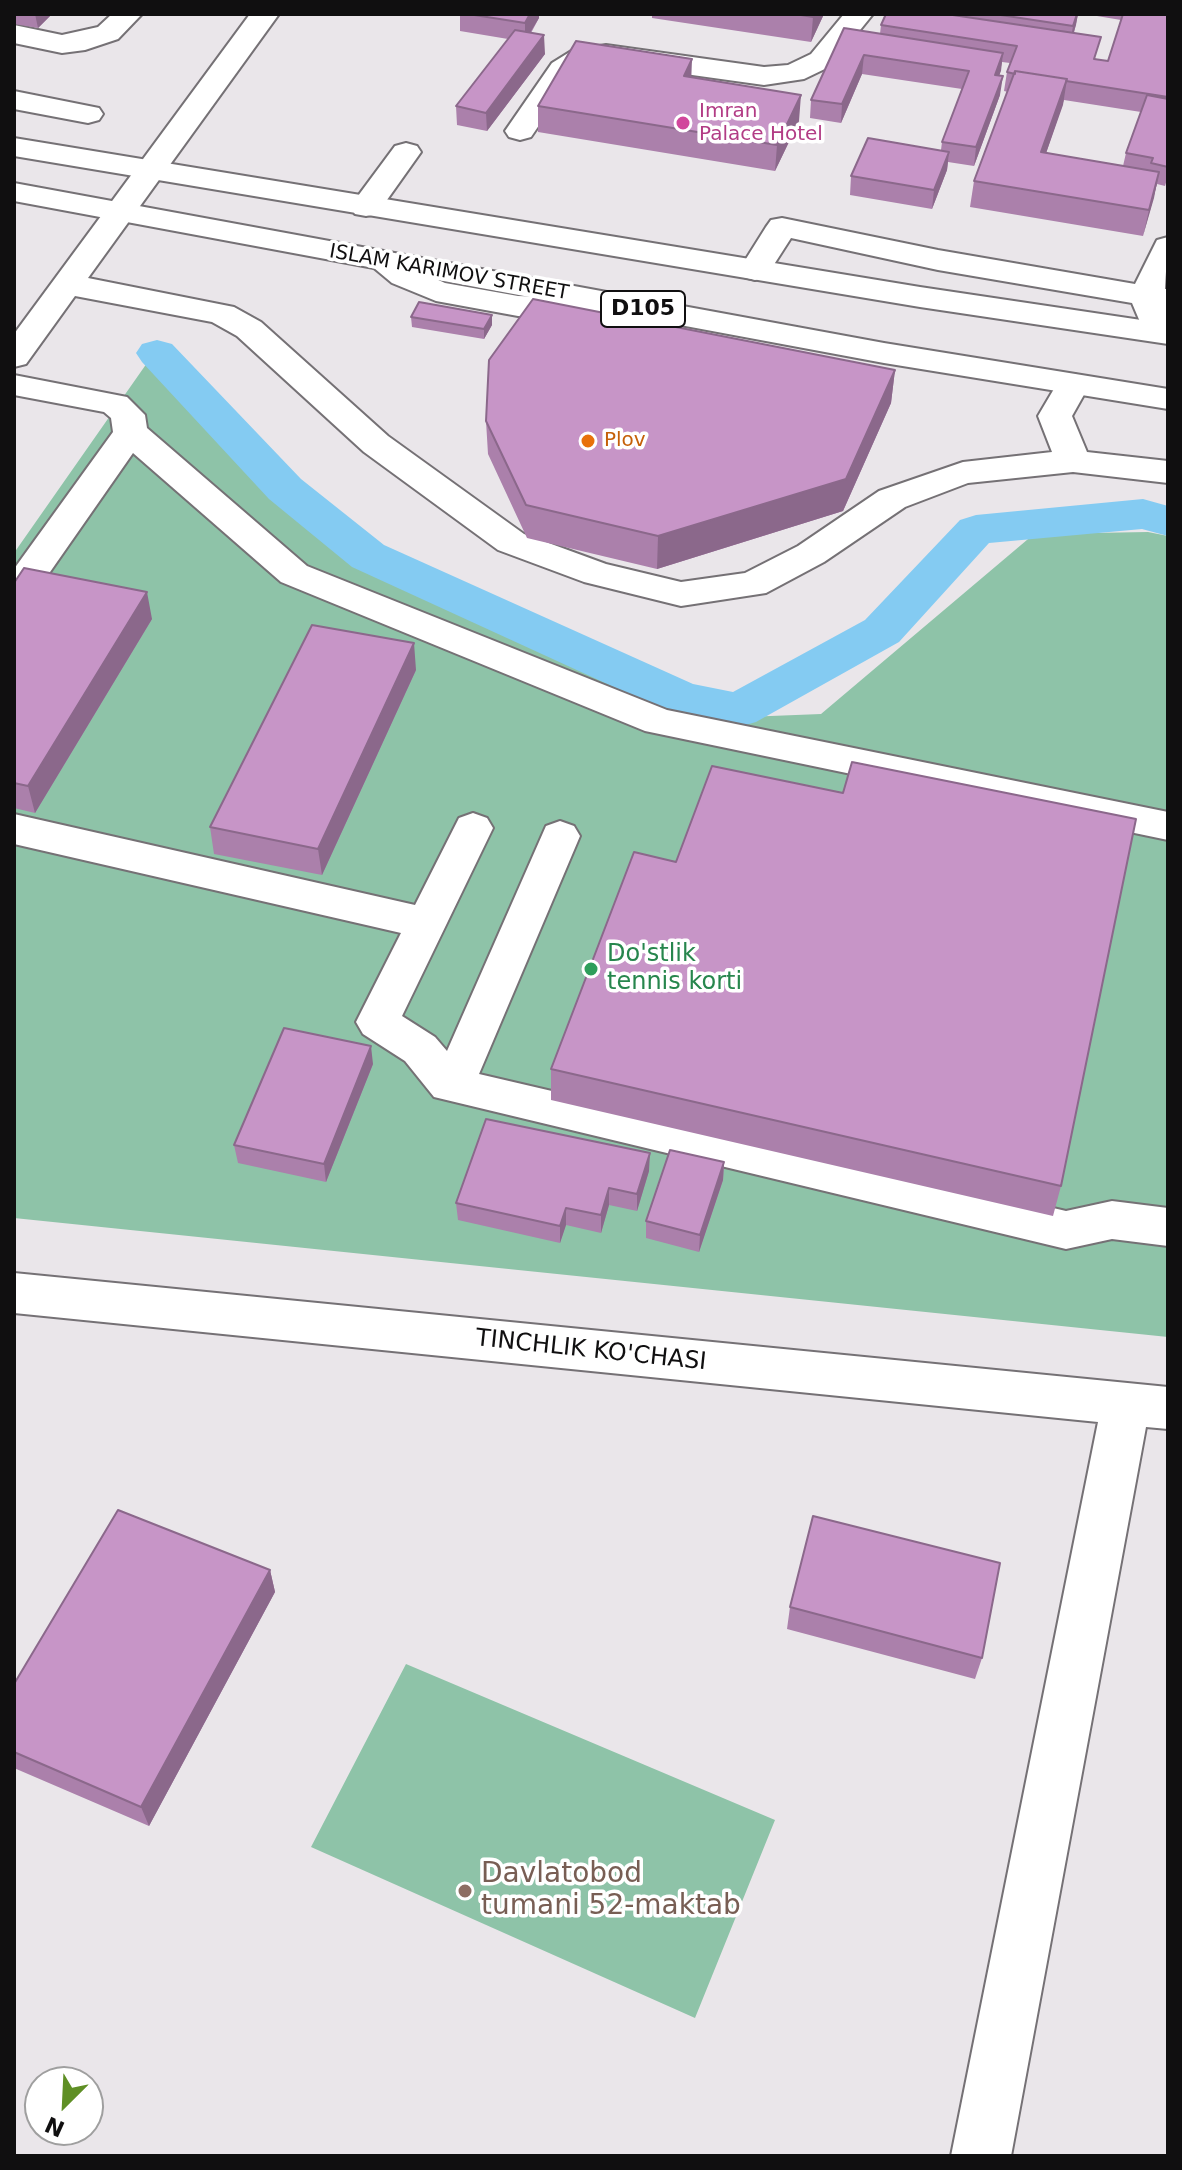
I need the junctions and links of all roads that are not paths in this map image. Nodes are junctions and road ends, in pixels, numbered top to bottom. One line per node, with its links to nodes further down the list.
1 (128, 14): 4 (main road)
2 (265, 14): 10 (main road)
3 (859, 14): 7 (main road)
4 (14, 34)
5 (14, 100): 6 (main road)
6 (88, 114)
7 (520, 131)
8 (14, 147): 10 (main road, D105)
9 (406, 152): 12 (main road)
10 (148, 171): 12 (main road, D105); 13 (main road)
11 (14, 192): 13 (main road, ISLAM KARIMOV STREET / D105)
12 (366, 207): 15 (main road, D105)
13 (118, 212): 16 (main road); 21 (main road, ISLAM KARIMOV STREET / D105)
14 (1168, 247): 17 (main road)
15 (755, 270): 17 (main road); 19 (main road, D105)
16 (66, 284): 18 (main road); 25 (main road)
17 (1157, 298): 19 (main road)
18 (24, 327): 20 (main road)
19 (1163, 333)
20 (14, 357)
21 (1073, 384): 23 (main road, ISLAM KARIMOV STREET / D105); 25 (main road)
22 (14, 385): 24 (main road)
23 (1168, 399)
24 (130, 432): 27 (main road); 28 (main road)
25 (1073, 461): 26 (main road)
26 (1168, 472)
27 (14, 596)
28 (1168, 826)
29 (473, 828): 32 (main road)
30 (14, 829): 32 (main road)
31 (560, 836): 33 (main road)
32 (427, 923): 33 (main road)
33 (450, 1085): 34 (main road)
34 (1168, 1227)
35 (14, 1293): 36 (main road, TINCHLIK KO'CHASI)
36 (1147, 1406): 37 (main road)
37 (981, 2156)

